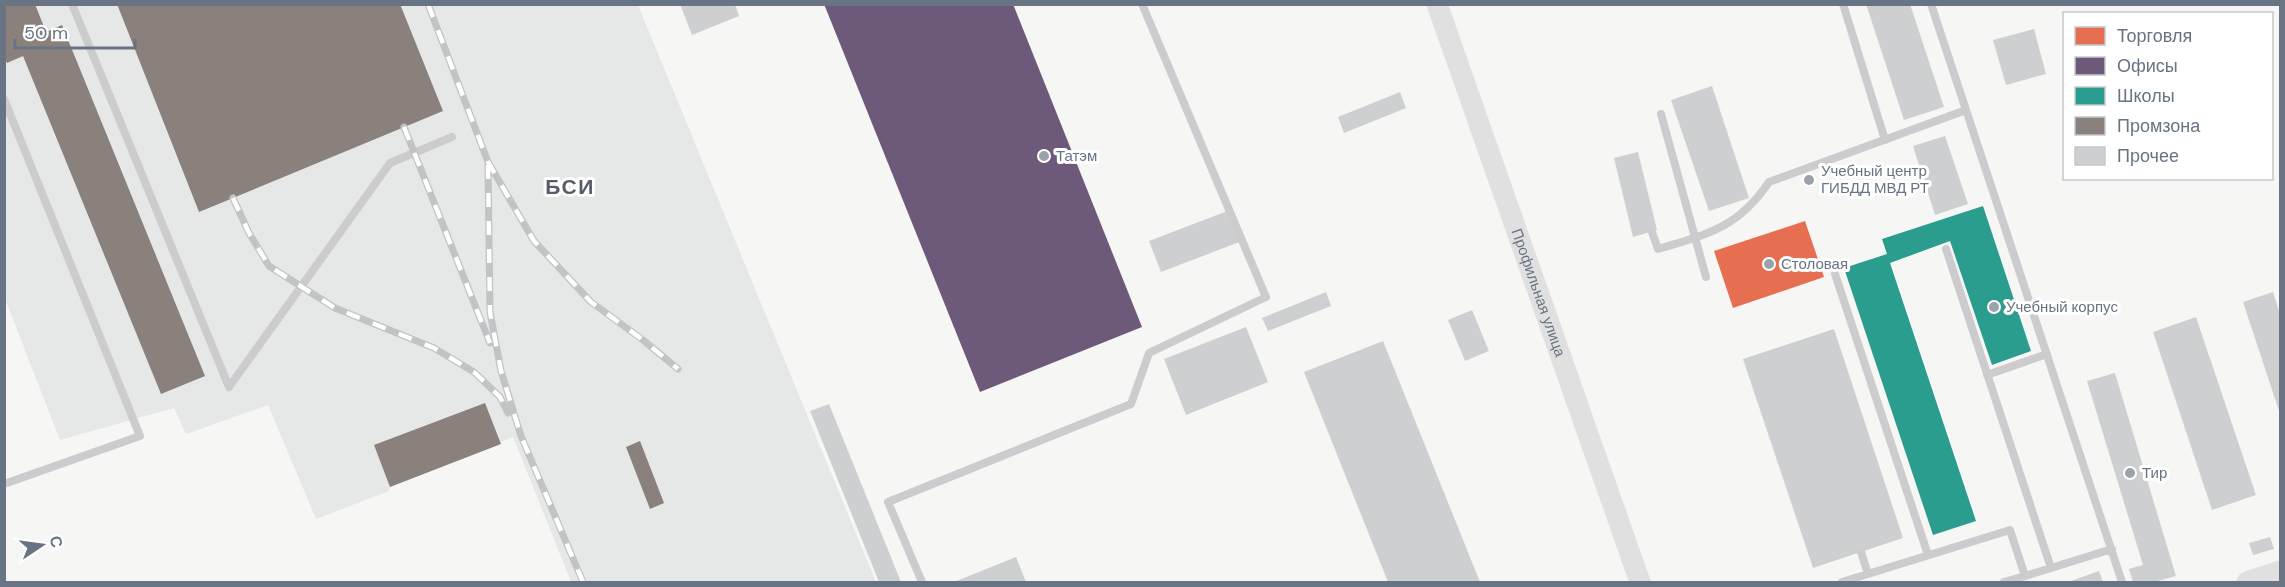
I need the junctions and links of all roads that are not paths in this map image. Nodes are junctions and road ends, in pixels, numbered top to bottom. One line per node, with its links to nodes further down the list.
1 (72, 4): 9 (lane)
2 (1142, 4): 26 (lane)
3 (1437, 4): 27 (street, Профильная улица)
4 (1843, 4): 10 (lane)
5 (1931, 4): 7 (lane)
6 (4, 99): 18 (lane)
7 (1966, 110): 10 (lane); 16 (lane)
8 (1661, 114): 12 (lane)
9 (452, 136)
10 (1885, 140): 12 (lane)
11 (1652, 232): 12 (lane)
12 (1696, 237): 15 (lane)
13 (1946, 249): 17 (lane)
14 (1834, 274): 21 (lane)
15 (1706, 277)
16 (2047, 354): 17 (lane); 19 (lane)
17 (1987, 375): 22 (lane)
18 (4, 484)
19 (2112, 549): 22 (lane); 30 (lane)
20 (1861, 552): 24 (lane)
21 (1928, 555): 24 (lane); 25 (lane)
22 (2051, 568): 25 (lane)
23 (2280, 571): 31 (street)
24 (1868, 574): 28 (lane)
25 (2025, 576): 29 (lane)
26 (922, 582)
27 (1640, 582)
28 (1842, 582)
29 (2004, 582)
30 (2122, 582)
31 (2247, 582)

